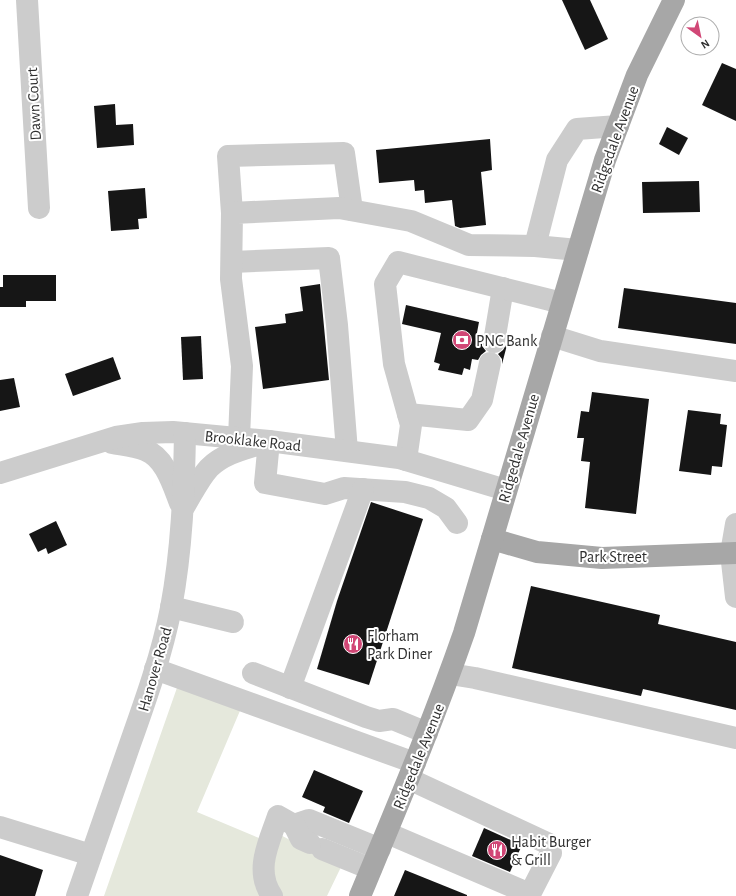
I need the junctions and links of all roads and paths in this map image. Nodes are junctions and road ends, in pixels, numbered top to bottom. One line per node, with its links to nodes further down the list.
1 (28, 0): 4 (street, Dawn Court)
2 (674, 0): 3 (main road, Ridgedale Avenue)
3 (618, 126): 7 (street); 8 (main road, Ridgedale Avenue)
4 (39, 208)
5 (352, 210): 6 (street); 6 (street); 7 (street)
6 (232, 213): 9 (street)
7 (535, 246): 8 (street)
8 (578, 250): 11 (main road, Ridgedale Avenue)
9 (232, 262): 16 (street); 19 (street)
10 (503, 288): 11 (street); 14 (street); 14 (street)
11 (562, 303): 12 (main road, Ridgedale Avenue)
12 (552, 336): 13 (street); 23 (main road, Ridgedale Avenue)
13 (736, 371)
14 (408, 414): 20 (street)
15 (184, 433): 16 (street, Brooklake Road); 17 (street, Brooklake Road); 24 (street, Hanover Road)
16 (239, 438): 18 (street, Brooklake Road)
17 (101, 441): 21 (street, Brooklake Road); 24 (street)
18 (269, 441): 19 (street, Brooklake Road); 22 (street); 24 (street)
19 (347, 451): 20 (street, Brooklake Road)
20 (406, 460): 23 (street, Brooklake Road)
21 (0, 473)
22 (362, 489): 25 (street); 35 (street)
23 (506, 490): 27 (main road, Ridgedale Avenue)
24 (183, 508): 30 (street, Hanover Road)
25 (457, 523)
26 (736, 524): 28 (street)
27 (492, 538): 28 (main road, Park Street); 34 (main road, Ridgedale Avenue)
28 (733, 553): 29 (street)
29 (736, 597)
30 (171, 607): 31 (street); 32 (street, Hanover Road)
31 (233, 622)
32 (156, 669): 38 (street); 42 (street, Hanover Road)
33 (253, 673): 35 (street)
34 (450, 674): 36 (main road, Ridgedale Avenue); 37 (street)
35 (290, 688): 36 (street)
36 (427, 733): 38 (main road, Ridgedale Avenue)
37 (736, 738)
38 (412, 771): 41 (main road, Ridgedale Avenue); 41 (street)
39 (286, 820): 41 (street); 43 (street); 45 (street)
40 (0, 827): 42 (street)
41 (383, 841): 43 (main road, Ridgedale Avenue)
42 (91, 855): 44 (street, Hanover Road)
43 (371, 869): 46 (main road, Ridgedale Avenue)
44 (77, 896)
45 (272, 896)
46 (360, 896)

